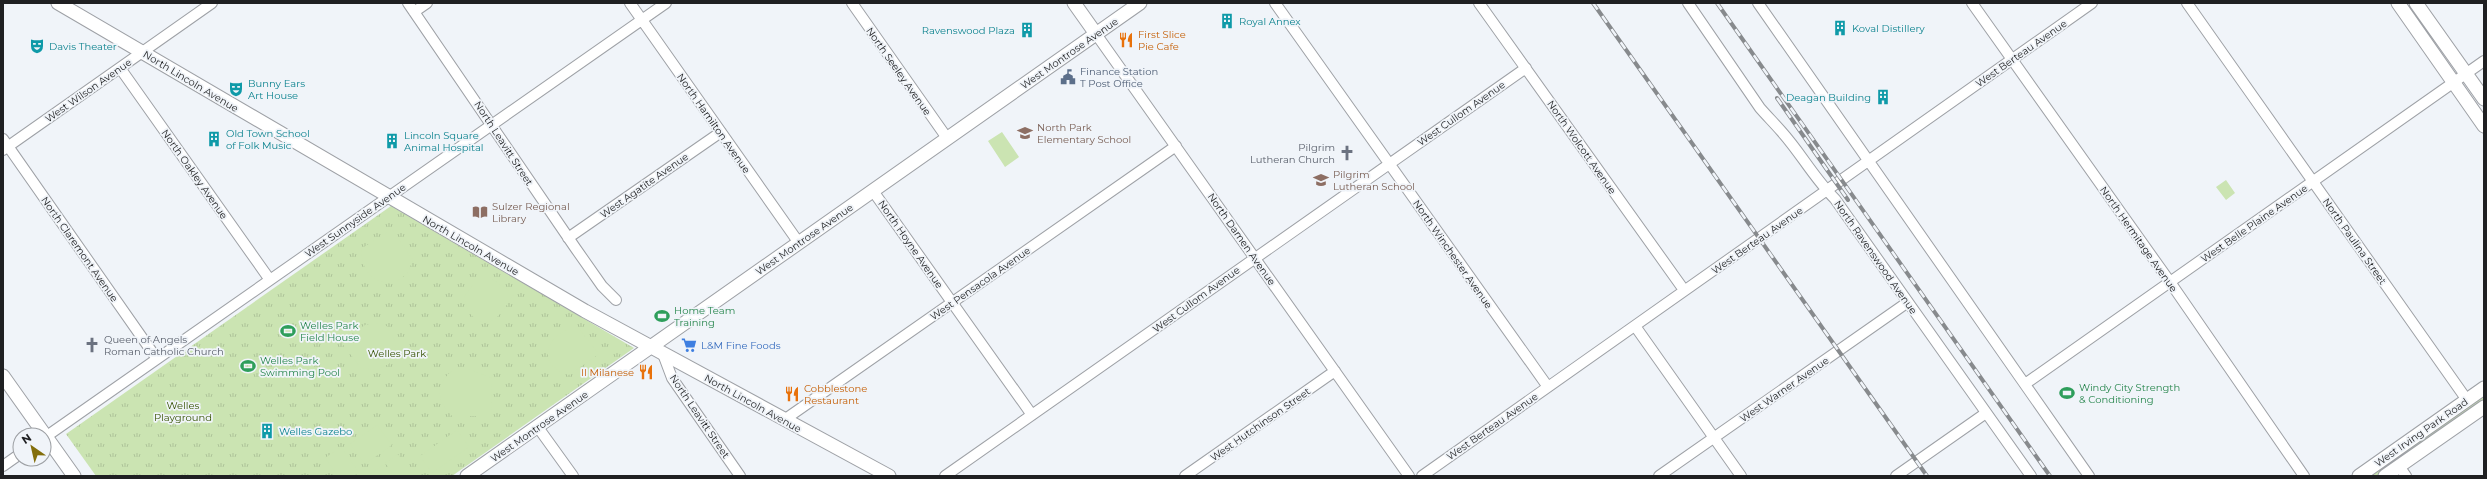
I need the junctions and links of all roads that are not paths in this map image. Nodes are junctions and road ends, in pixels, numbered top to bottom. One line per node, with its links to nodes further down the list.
1 (58, 3): 22 (main road, North Lincoln Avenue)
2 (212, 3): 22 (street, West Wilson Avenue)
3 (408, 3): 19 (street, North Leavitt Street)
4 (427, 3): 19 (street)
5 (630, 3): 20 (street, North Hamilton Avenue)
6 (666, 3): 20 (street, West Sunnyside Avenue)
7 (852, 3): 33 (street, North Seeley Avenue)
8 (1074, 3): 21 (main road, North Damen Avenue)
9 (1140, 3): 21 (main road, West Montrose Avenue)
10 (1275, 3): 37 (street, North Winchester Avenue)
11 (1479, 3): 26 (street, North Wolcott Avenue)
12 (1688, 3): 39 (street, North Ravenswood Avenue)
13 (1758, 3): 36 (street)
14 (1972, 3): 23 (street, North Hermitage Avenue)
15 (2092, 3): 23 (street, West Berteau Avenue)
16 (2187, 3): 38 (street, North Paulina Street)
17 (2398, 3): 28 (main road)
18 (2416, 3): 27 (main road)
19 (414, 12): 30 (street, North Leavitt Street)
20 (642, 20): 30 (street, West Sunnyside Avenue); 32 (street, North Hamilton Avenue)
21 (1096, 34): 33 (main road, West Montrose Avenue); 35 (street, North Damen Avenue)
22 (143, 52): 25 (street, West Wilson Avenue); 41 (main road, North Lincoln Avenue)
23 (2012, 59): 36 (street, West Berteau Avenue); 46 (street, North Hermitage Avenue)
24 (2484, 61): 27 (street, West Belle Plaine Avenue)
25 (120, 68): 34 (street, West Wilson Avenue); 45 (street, North Oakley Avenue)
26 (1526, 68): 37 (street, West Cullom Avenue); 47 (street, North Wolcott Avenue)
27 (2466, 73): 28 (street, West Belle Plaine Avenue); 29 (main road)
28 (2453, 82): 31 (main road); 38 (street, West Belle Plaine Avenue)
29 (2484, 99)
30 (492, 126): 41 (street, West Sunnyside Avenue); 42 (street, North Leavitt Street)
31 (2484, 126)
32 (721, 132): 42 (street, West Agatite Avenue); 43 (street, North Hamilton Avenue)
33 (947, 138): 40 (main road, West Montrose Avenue)
34 (5, 145): 54 (street, North Claremont Avenue)
35 (1176, 146): 44 (street, North Damen Avenue); 49 (street, West Pensacola Avenue)
36 (1869, 160): 39 (street, West Berteau Avenue); 57 (street)
37 (1389, 163): 44 (street, West Cullom Avenue); 58 (street, North Winchester Avenue)
38 (2313, 181): 46 (street, West Belle Plaine Avenue); 60 (street, North Paulina Street)
39 (1826, 190): 47 (street, West Berteau Avenue); 50 (street, North Ravenswood Avenue)
40 (873, 191): 43 (main road, West Montrose Avenue); 49 (street, North Hoyne Avenue)
41 (388, 197): 45 (street, West Sunnyside Avenue); 52 (main road, North Lincoln Avenue)
42 (568, 238): 48 (street, North Leavitt Street)
43 (799, 242): 52 (main road, West Montrose Avenue)
44 (1254, 257): 55 (street, North Damen Avenue); 63 (street, West Cullom Avenue)
45 (270, 280): 54 (street, West Sunnyside Avenue)
46 (2170, 282): 57 (street, West Belle Plaine Avenue); 87 (street, North Hermitage Avenue)
47 (1684, 290): 51 (street, West Berteau Avenue)
48 (616, 300)
49 (952, 302): 63 (street, North Hoyne Avenue); 64 (street, West Pensacola Avenue)
50 (1908, 302): 62 (street, North Ravenswood Avenue); 68 (street, West Warner Avenue)
51 (1635, 326): 58 (street, West Berteau Avenue); 68 (street)
52 (650, 347): 53 (main road, North Lincoln Avenue); 65 (main road, West Montrose Avenue)
53 (663, 354): 64 (main road, North Lincoln Avenue); 76 (street, North Leavitt Street)
54 (157, 359): 67 (street, West Sunnyside Avenue)
55 (1335, 371): 79 (street, West Hutchinson Street); 80 (street, North Damen Avenue)
56 (3, 376): 66 (main road)
57 (2025, 384): 86 (street)
58 (1548, 387): 81 (street, West Berteau Avenue)
59 (2484, 388): 60 (main road, West Irving Park Road)
60 (2467, 400): 88 (main road, West Irving Park Road)
61 (2484, 407): 72 (main road, West Irving Park Road)
62 (1986, 413): 84 (street); 85 (street, North Ravenswood Avenue)
63 (1032, 415): 78 (street, West Cullom Avenue)
64 (784, 420): 77 (main road, North Lincoln Avenue)
65 (538, 426): 74 (main road, West Montrose Avenue); 75 (street)
66 (38, 427)
67 (52, 432)
68 (1714, 438): 82 (street, West Warner Avenue); 83 (street)
69 (52, 446): 73 (main road)
70 (12, 460): 71 (street)
71 (3, 466)
72 (2402, 471): 89 (main road, West Irving Park Road)
73 (74, 476)
74 (467, 476)
75 (573, 476)
76 (740, 476)
77 (889, 476)
78 (945, 476)
79 (1184, 476)
80 (1409, 476)
81 (1422, 476)
82 (1659, 476)
83 (1741, 476)
84 (1896, 476)
85 (2031, 476)
86 (2089, 476)
87 (2304, 476)
88 (2358, 476)
89 (2385, 476)

